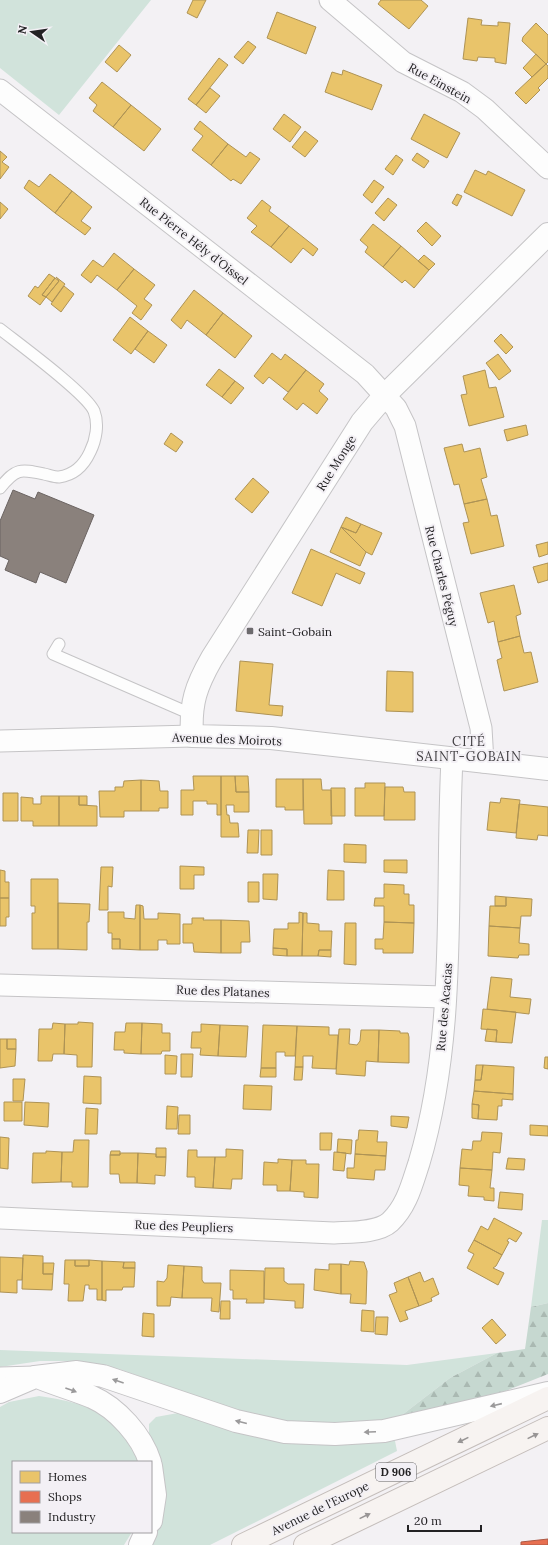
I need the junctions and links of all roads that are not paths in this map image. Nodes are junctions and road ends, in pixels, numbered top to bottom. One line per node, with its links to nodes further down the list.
1 (330, 0): 3 (street, Rue Einstein)
2 (0, 90): 6 (street, Rue Pierre Hély d'Oissel)
3 (548, 168)
4 (548, 234): 6 (street, Rue Monge)
5 (0, 329): 7 (lane)
6 (385, 395): 9 (street, Rue Monge); 13 (street, Rue Charles Péguy)
7 (0, 488)
8 (59, 644): 9 (lane)
9 (191, 714): 10 (street, Rue Monge)
10 (192, 736): 11 (street, Avenue des Moirots); 12 (street, Avenue des Moirots)
11 (0, 741)
12 (452, 759): 13 (street, Avenue des Moirots); 16 (street, Rue des Acacias)
13 (483, 762): 14 (street, Avenue des Moirots)
14 (548, 768)
15 (0, 985): 16 (street, Rue des Platanes)
16 (446, 997): 18 (street, Rue des Acacias)
17 (0, 1218): 18 (street, Rue des Peupliers)
18 (369, 1230)
19 (35, 1377): 20 (street); 21 (street); 22 (street, one-way to 19); 25 (street, one-way to 25)
20 (0, 1378)
21 (0, 1392)
22 (548, 1393)
23 (548, 1398): 31 (main road, Avenue de l'Europe / D 906, one-way to 31)
24 (548, 1428): 28 (main road, D 906, one-way to 24)
25 (150, 1461)
26 (152, 1473): 27 (street)
27 (152, 1514)
28 (337, 1530): 32 (main road, D 906); 33 (street)
29 (146, 1533): 30 (street)
30 (140, 1545)
31 (243, 1545)
32 (305, 1545)
33 (322, 1545)

